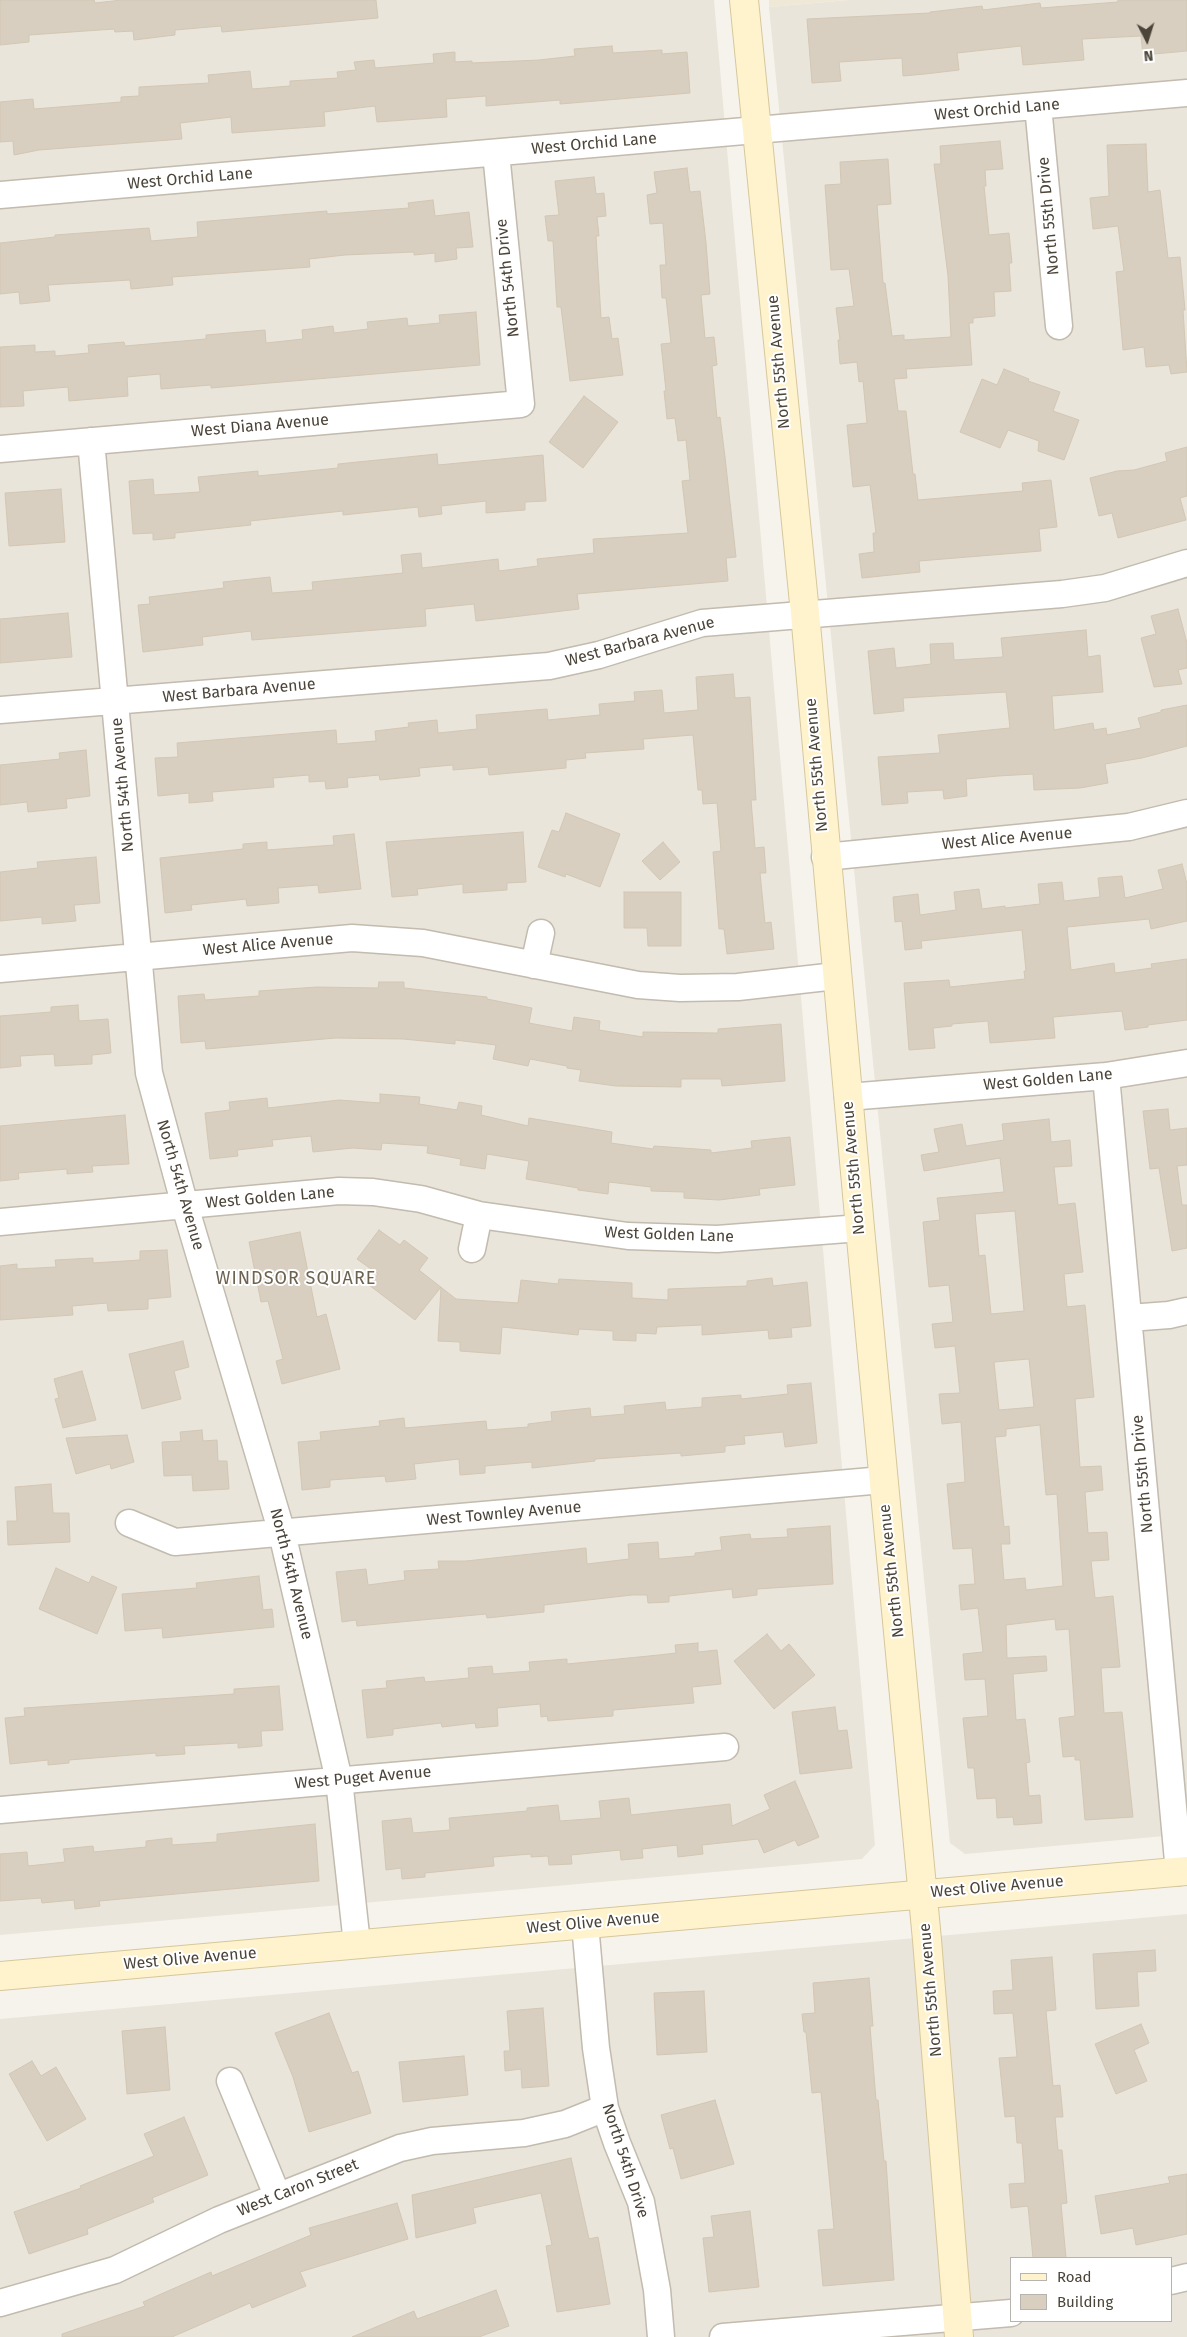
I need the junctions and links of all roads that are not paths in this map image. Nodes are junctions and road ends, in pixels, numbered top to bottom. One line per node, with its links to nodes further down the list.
1 (744, 0): 4 (street, North 55th Avenue)
2 (1187, 93): 3 (street, West Orchid Lane)
3 (1038, 106): 4 (street, West Orchid Lane); 7 (street, North 55th Drive)
4 (757, 130): 5 (street, West Orchid Lane); 12 (street, North 55th Avenue)
5 (496, 153): 6 (street, West Orchid Lane); 8 (street, North 54th Drive)
6 (0, 195)
7 (1059, 326)
8 (521, 404): 9 (street, West Diana Avenue)
9 (91, 440): 10 (street, West Diana Avenue); 13 (street, North 54th Avenue)
10 (0, 449)
11 (1187, 563): 12 (street, West Barbara Avenue)
12 (805, 613): 13 (street, West Barbara Avenue); 16 (street, North 55th Avenue)
13 (116, 701): 14 (street, West Barbara Avenue); 18 (street, North 54th Avenue)
14 (0, 710)
15 (1187, 813): 16 (street, West Alice Avenue)
16 (825, 857): 21 (street, North 55th Avenue)
17 (541, 933): 19 (street)
18 (138, 957): 19 (street, West Alice Avenue); 20 (street, West Alice Avenue); 25 (street, North 54th Avenue)
19 (534, 965): 21 (street, West Alice Avenue)
20 (0, 969)
21 (836, 976): 24 (street, North 55th Avenue)
22 (1187, 1063): 23 (street, West Golden Lane)
23 (1106, 1076): 24 (street, West Golden Lane); 31 (street, North 55th Drive)
24 (848, 1097): 28 (street, North 55th Avenue)
25 (185, 1206): 26 (street, West Golden Lane); 27 (street, West Golden Lane); 34 (street, North 54th Avenue)
26 (479, 1215): 28 (street, West Golden Lane); 29 (street)
27 (0, 1222)
28 (860, 1228): 32 (street, North 55th Avenue)
29 (472, 1249)
30 (1187, 1311): 31 (street)
31 (1129, 1318): 38 (street, North 55th Drive)
32 (883, 1480): 34 (street, West Townley Avenue); 39 (street, North 55th Avenue)
33 (129, 1523): 34 (street, West Townley Avenue)
34 (282, 1534): 36 (street, North 54th Avenue)
35 (725, 1747): 36 (street, West Puget Avenue)
36 (339, 1780): 37 (street, West Puget Avenue); 41 (street, North 54th Avenue)
37 (0, 1810)
38 (1183, 1872): 39 (street, West Olive Avenue)
39 (923, 1893): 40 (street, West Olive Avenue); 50 (street, North 55th Avenue)
40 (585, 1924): 41 (street, West Olive Avenue); 44 (street, North 54th Drive)
41 (357, 1944): 42 (street, West Olive Avenue)
42 (0, 1976)
43 (230, 2081): 45 (street)
44 (605, 2108): 45 (street, West Caron Street); 51 (street, North 54th Drive)
45 (277, 2195): 48 (street, West Caron Street)
46 (1187, 2277): 47 (street)
47 (1172, 2281)
48 (0, 2302)
49 (1010, 2312): 50 (street)
50 (958, 2327): 52 (street)
51 (661, 2337)
52 (723, 2337)

